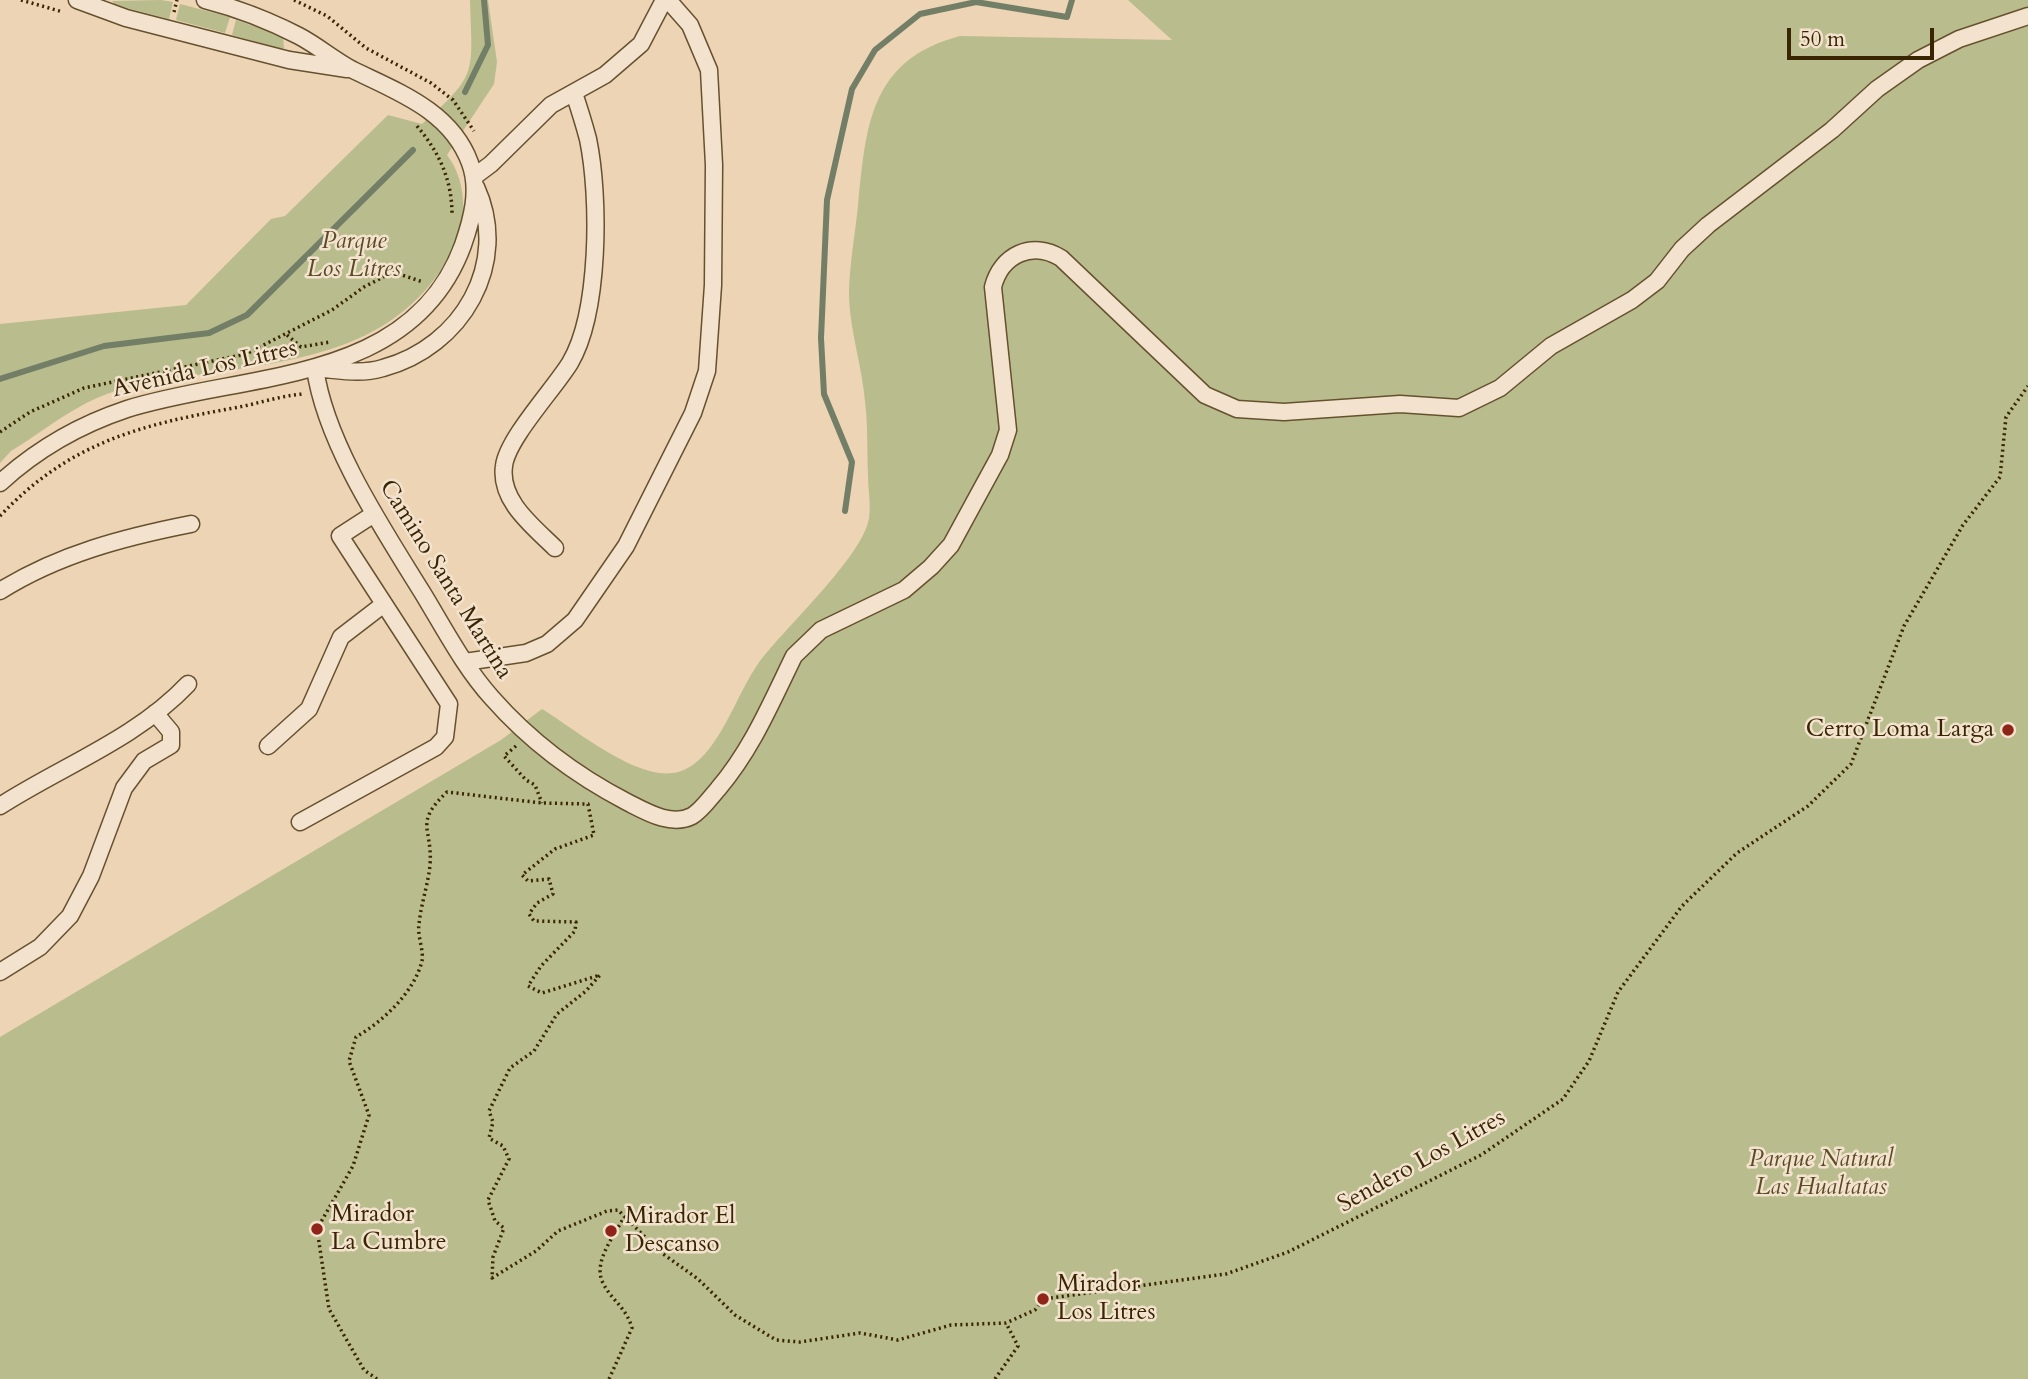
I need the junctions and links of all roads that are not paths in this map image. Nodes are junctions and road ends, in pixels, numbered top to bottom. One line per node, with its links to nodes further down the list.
1 (666, 0): 9 (street); 18 (street)
2 (214, 1): 6 (street, Avenida Los Litres)
3 (73, 6): 4 (street, Avenida Los Litres)
4 (106, 6): 7 (street, Avenida Los Litres)
5 (2028, 16): 18 (street, Camino Santa Martina)
6 (298, 36): 7 (street); 8 (street, Avenida Los Litres)
7 (289, 60): 8 (street, Avenida Los Litres)
8 (352, 69): 10 (street, Avenida Los Litres)
9 (574, 93): 10 (street); 15 (street)
10 (475, 182): 11 (street, Avenida Los Litres); 11 (street, Avenida Los Litres)
11 (315, 368): 12 (street, Avenida Los Litres); 13 (street, Camino Santa Martina)
12 (0, 483)
13 (374, 513): 17 (street); 18 (street, Camino Santa Martina)
14 (191, 524): 16 (street)
15 (555, 548)
16 (0, 590)
17 (384, 604): 21 (street); 23 (street)
18 (465, 662)
19 (188, 684): 20 (street)
20 (155, 713): 22 (street); 24 (street)
21 (268, 746)
22 (0, 806)
23 (300, 822)
24 (0, 972)

